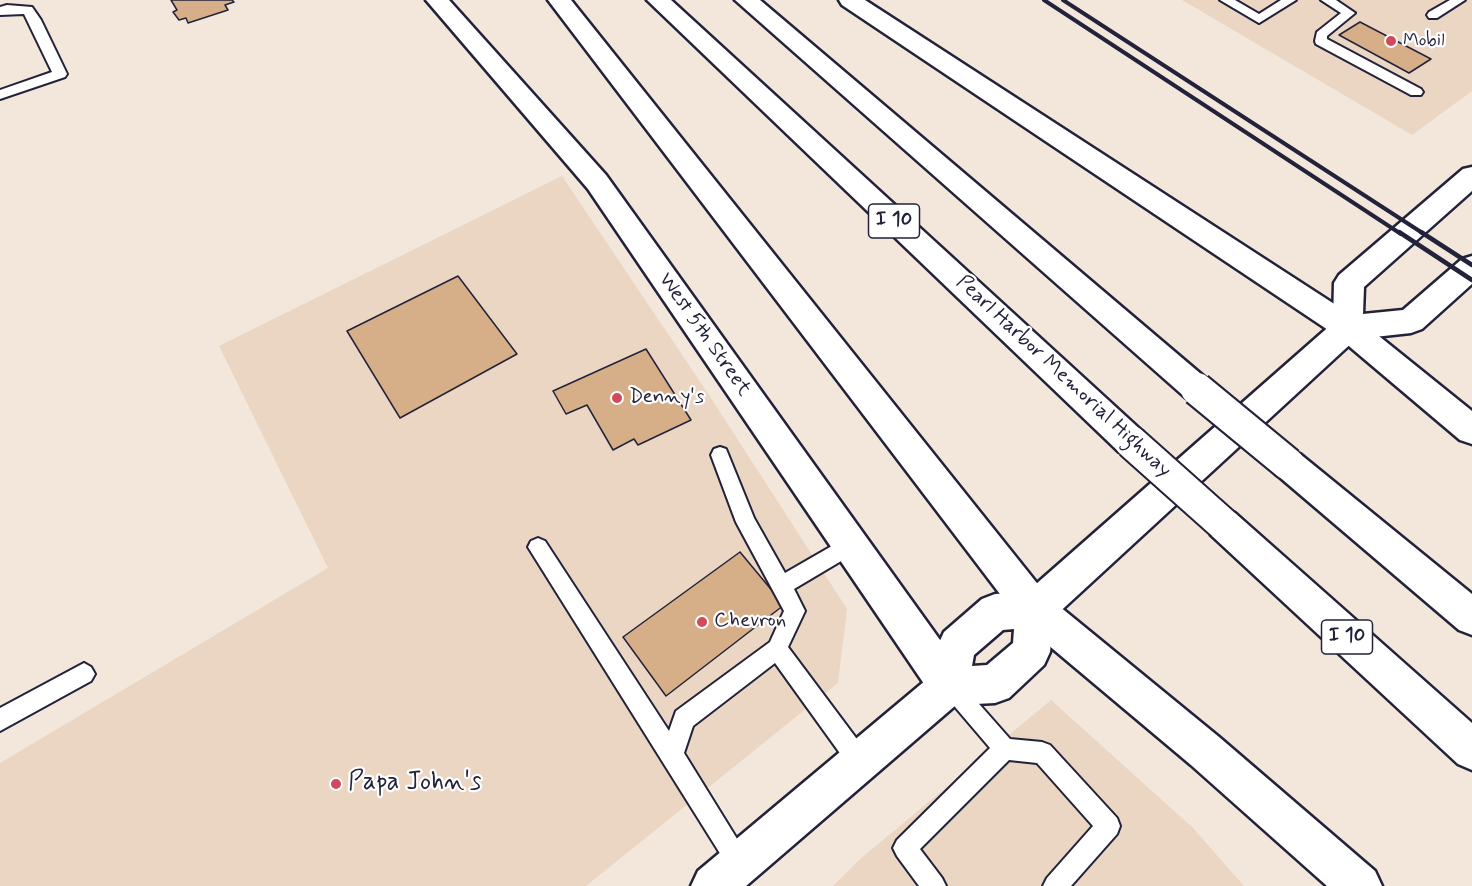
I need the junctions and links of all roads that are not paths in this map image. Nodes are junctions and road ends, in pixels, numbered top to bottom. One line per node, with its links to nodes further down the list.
1 (437, 0): 19 (main road, West 5th Street)
2 (559, 0): 22 (main road)
3 (658, 0): 29 (main road, Pearl Harbor Memorial Highway / I 10, bridge)
4 (746, 0): 23 (main road, bridge)
5 (850, 0): 16 (main road)
6 (1226, 0): 7 (lane)
7 (1290, 0)
8 (1327, 0): 12 (lane)
9 (1459, 0): 11 (lane)
10 (0, 11): 13 (lane)
11 (1433, 15)
12 (1416, 92)
13 (0, 95)
14 (1472, 176): 16 (main road)
15 (1472, 267): 16 (main road)
16 (1348, 328): 17 (main road); 22 (main road)
17 (1472, 430)
18 (720, 455): 21 (lane)
19 (851, 545): 21 (lane); 26 (main road, West 5th Street)
20 (538, 547): 30 (lane)
21 (781, 586): 24 (lane)
22 (1035, 610): 26 (main road); 26 (main road); 35 (main road)
23 (1472, 617)
24 (777, 649): 30 (lane); 31 (lane)
25 (84, 674): 27 (lane)
26 (949, 686): 28 (lane); 31 (main road)
27 (0, 720)
28 (1005, 749): 33 (lane); 34 (lane)
29 (1472, 750)
30 (672, 755): 32 (lane)
31 (860, 762): 32 (main road)
32 (726, 875)
33 (934, 886)
34 (1055, 886)
35 (1360, 886)

